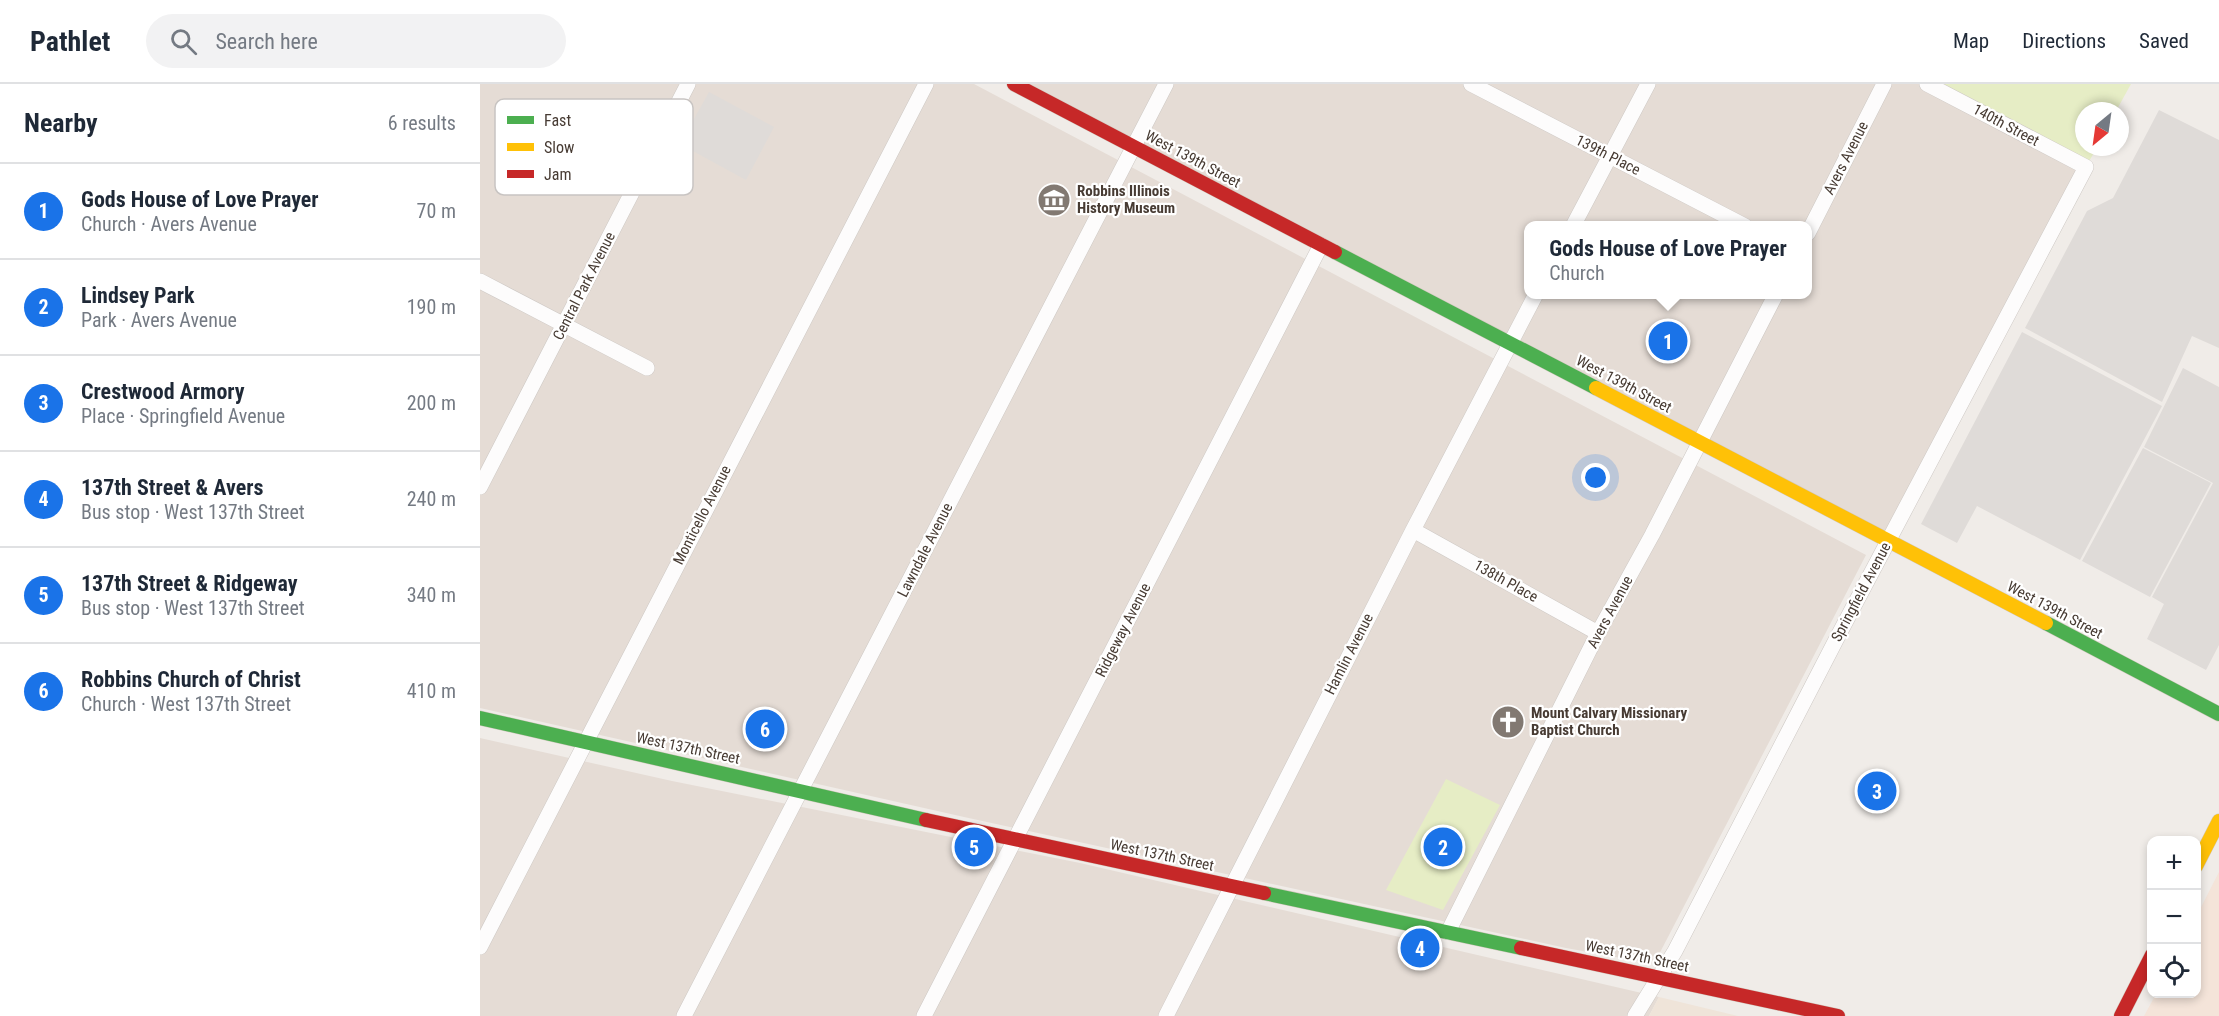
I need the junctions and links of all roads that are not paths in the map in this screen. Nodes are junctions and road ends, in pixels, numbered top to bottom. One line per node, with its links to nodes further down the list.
1 (688, 84): 9 (street, Central Park Avenue)
2 (926, 84): 31 (street, Monticello Avenue)
3 (1014, 84): 10 (main road, West 139th Street)
4 (1166, 84): 10 (street, Lawndale Avenue)
5 (1471, 84): 11 (street, 139th Place)
6 (1648, 84): 11 (street)
7 (1884, 84): 16 (street, Avers Avenue)
8 (1927, 84): 12 (street, 140th Street)
9 (680, 99)
10 (1133, 147): 17 (main road, West 139th Street); 32 (street, Lawndale Avenue)
11 (1610, 157): 14 (street); 15 (street, 139th Place)
12 (2086, 167): 27 (street, Springfield Avenue)
13 (631, 195): 21 (street, Central Park Avenue)
14 (1575, 221)
15 (1737, 221)
16 (1812, 225)
17 (1321, 245): 22 (main road, West 139th Street); 34 (street, Ridgeway Avenue)
18 (480, 281): 21 (street)
19 (1533, 299): 22 (street, Hamlin Avenue)
20 (1773, 299): 24 (street, Avers Avenue)
21 (564, 325): 23 (street); 25 (street, Central Park Avenue)
22 (1510, 343): 24 (main road, West 139th Street); 26 (street, Hamlin Avenue)
23 (647, 368)
24 (1700, 442): 27 (main road, West 139th Street); 28 (street, Avers Avenue)
25 (480, 487)
26 (1413, 530): 28 (street, 138th Place); 36 (street, Hamlin Avenue)
27 (1888, 541): 29 (main road, West 139th Street); 40 (street, Springfield Avenue)
28 (1598, 633): 37 (street, Avers Avenue)
29 (2219, 714)
30 (480, 718): 31 (main road, West 137th Street)
31 (586, 742): 32 (main road, West 137th Street); 38 (street, Monticello Avenue)
32 (801, 790): 34 (main road, West 137th Street); 41 (street, Lawndale Avenue)
33 (2219, 821): 35 (main road)
34 (1015, 840): 36 (main road, West 137th Street); 42 (street, Ridgeway Avenue)
35 (2201, 856)
36 (1230, 886): 37 (main road, West 137th Street); 43 (street, Hamlin Avenue)
37 (1448, 932): 40 (main road, West 137th Street)
38 (480, 947)
39 (2147, 963): 46 (main road)
40 (1658, 977): 44 (street, Springfield Avenue); 45 (main road, West 137th Street)
41 (684, 1016)
42 (924, 1016)
43 (1166, 1016)
44 (1635, 1016)
45 (1838, 1016)
46 (2121, 1016)

